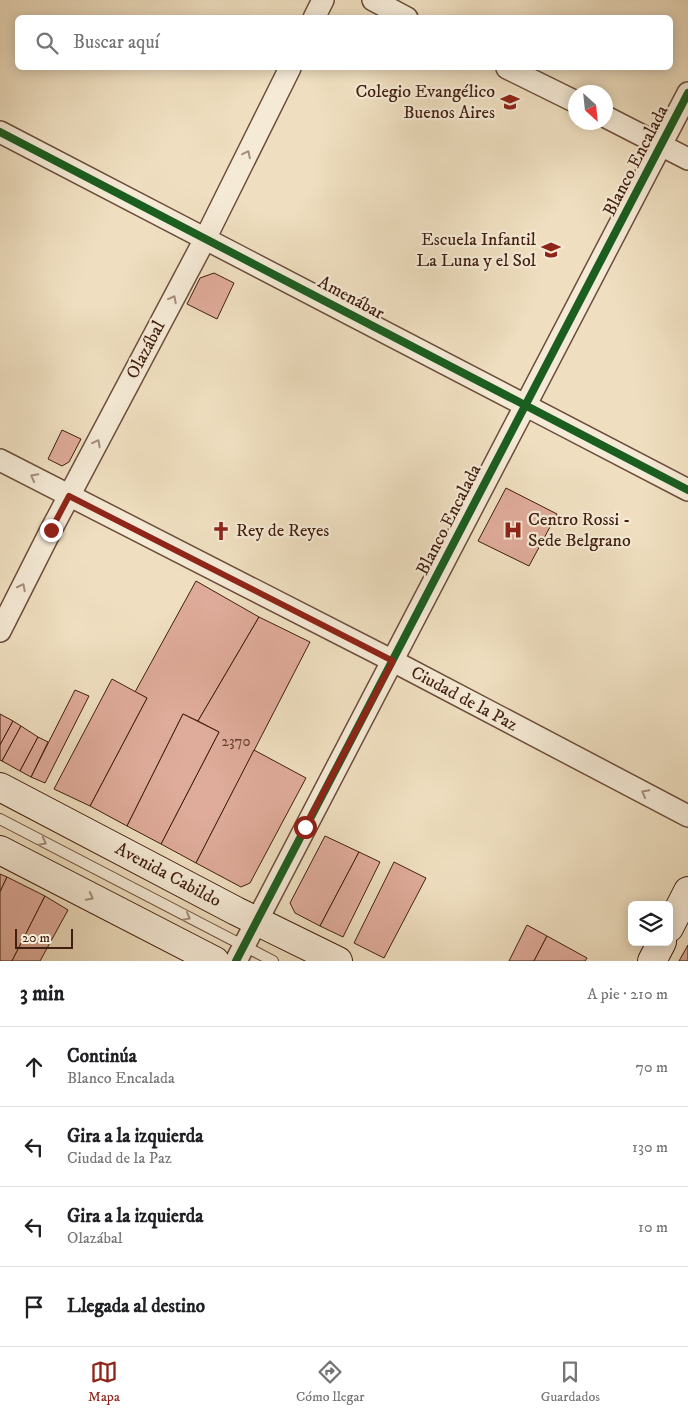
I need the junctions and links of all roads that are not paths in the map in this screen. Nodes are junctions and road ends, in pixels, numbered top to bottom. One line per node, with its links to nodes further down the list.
1 (323, 0): 3 (street)
2 (373, 0): 4 (street)
3 (316, 15)
4 (402, 15)
5 (289, 70): 13 (street, Olazábal, one-way to 5)
6 (511, 70): 8 (street)
7 (688, 92): 11 (street, Blanco Encalada)
8 (568, 98)
9 (613, 120): 11 (street)
10 (0, 132): 13 (street, Amenábar)
11 (662, 145): 12 (street); 14 (street, Blanco Encalada)
12 (688, 159)
13 (205, 239): 14 (street, Amenábar); 17 (street, Olazábal, one-way to 13)
14 (525, 406): 16 (street, Amenábar); 19 (street, Blanco Encalada)
15 (0, 460): 17 (street, Ciudad de la Paz, one-way to 15)
16 (688, 490)
17 (69, 496): 18 (street, Olazábal, one-way to 17); 19 (street, Ciudad de la Paz)
18 (0, 631)
19 (393, 661): 21 (street, Ciudad de la Paz, one-way to 19); 26 (street, Blanco Encalada)
20 (0, 787): 26 (main road, Avenida Cabildo)
21 (688, 816)
22 (0, 819): 26 (lane, one-way to 26)
23 (0, 850): 28 (main road, one-way to 28)
24 (688, 891): 25 (main road)
25 (673, 920)
26 (248, 937): 29 (lane); 30 (main road, Avenida Cabildo)
27 (660, 946): 31 (main road)
28 (214, 961)
29 (273, 961)
30 (338, 961)
31 (652, 961)

